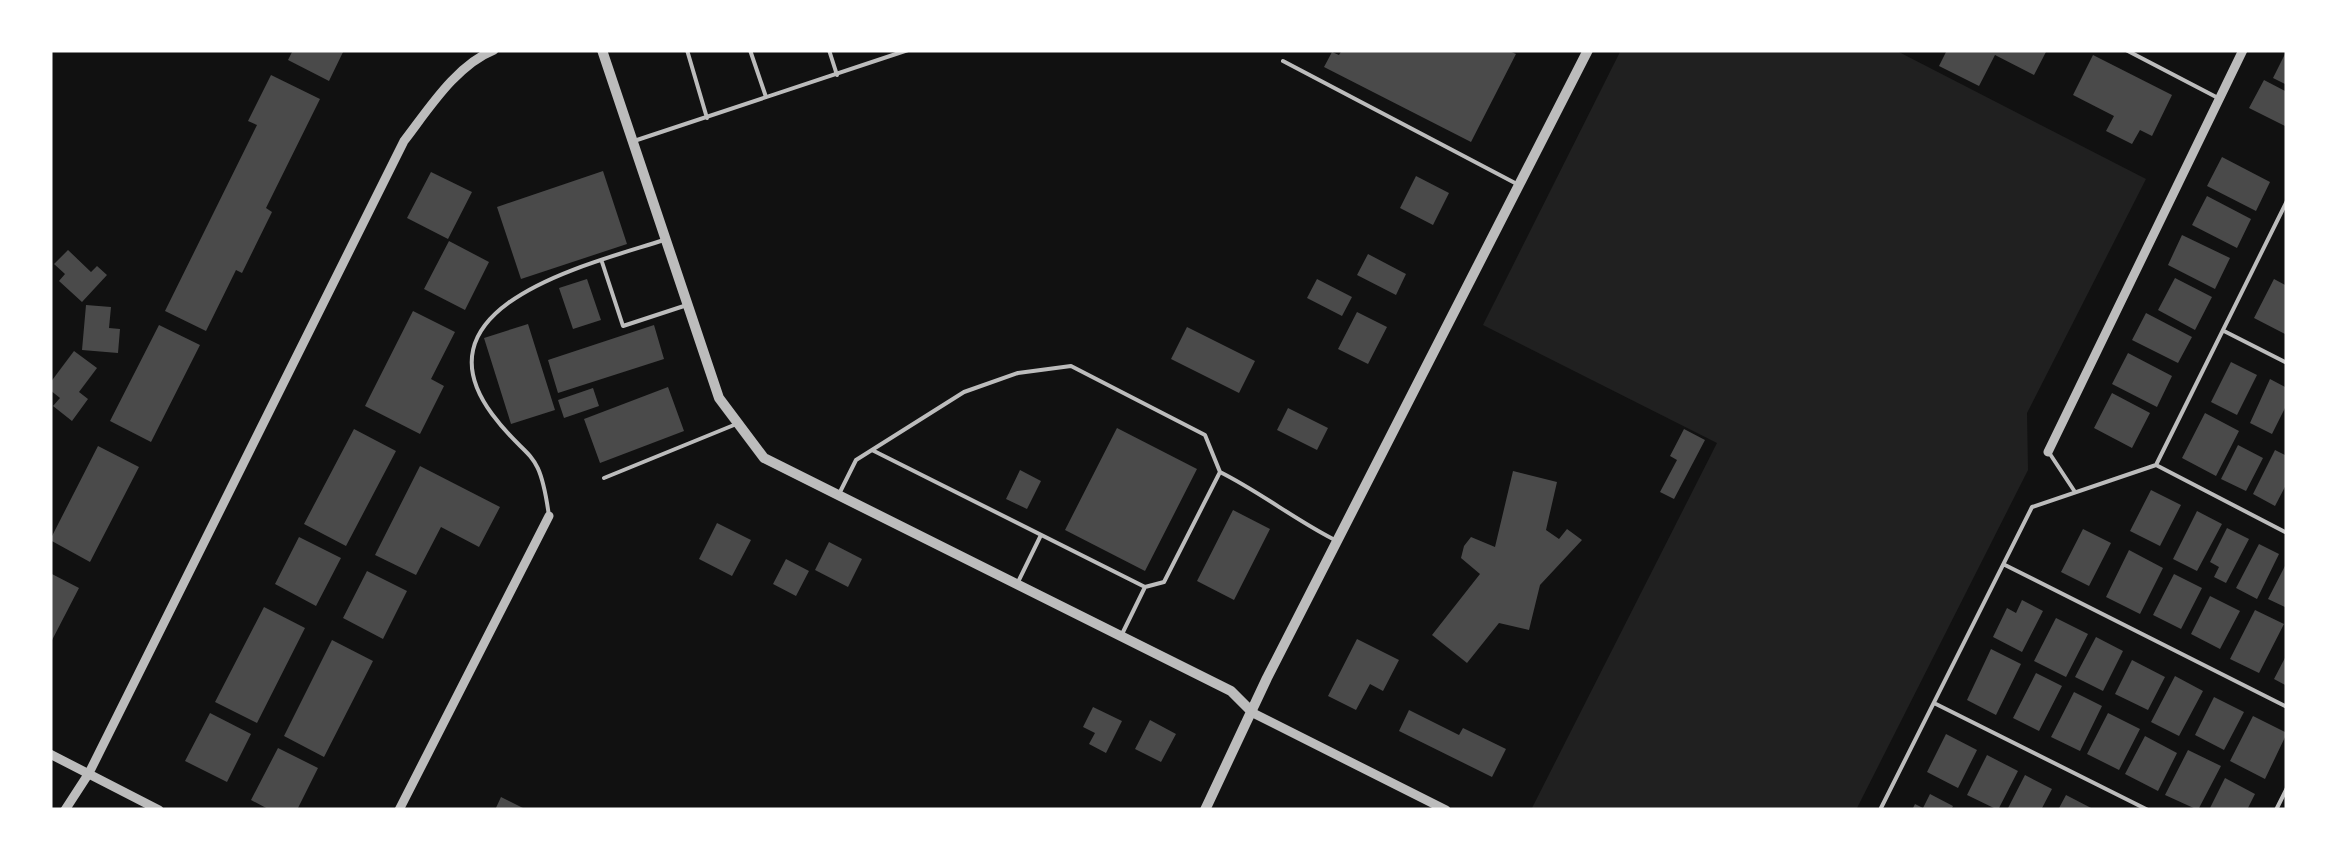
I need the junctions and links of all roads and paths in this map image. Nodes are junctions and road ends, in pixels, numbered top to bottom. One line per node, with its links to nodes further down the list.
1 (494, 50): 44 (street)
2 (602, 50): 16 (street)
3 (687, 50): 15 (lane)
4 (750, 50): 13 (lane)
5 (830, 50): 12 (lane)
6 (908, 50): 10 (lane)
7 (1588, 50): 17 (street)
8 (2126, 50): 14 (lane)
9 (2243, 50): 14 (street)
10 (893, 52): 12 (lane)
11 (1283, 60): 17 (lane)
12 (838, 75): 13 (lane)
13 (767, 99): 15 (lane)
14 (2220, 99): 26 (street)
15 (708, 118): 16 (lane)
16 (632, 141): 19 (street)
17 (1520, 185): 35 (street)
18 (2287, 201): 22 (lane)
19 (666, 239): 20 (lane); 21 (street)
20 (602, 262): 21 (lane); 32 (lane)
21 (688, 305): 24 (street)
22 (2222, 330): 23 (lane); 27 (lane)
23 (2287, 363)
24 (738, 423): 29 (lane); 31 (street)
25 (872, 450): 28 (lane); 31 (lane); 34 (lane)
26 (2048, 452): 30 (lane)
27 (2156, 465): 30 (lane); 33 (lane)
28 (1220, 472): 35 (lane); 38 (lane)
29 (604, 478)
30 (2075, 492): 36 (lane)
31 (839, 494): 37 (street)
32 (548, 516): 48 (street)
33 (2287, 533)
34 (1041, 535): 37 (lane); 38 (lane)
35 (1338, 542): 42 (street)
36 (2003, 564): 40 (lane); 41 (lane)
37 (1017, 584): 39 (street)
38 (1145, 587): 39 (lane)
39 (1121, 636): 42 (street)
40 (1934, 702): 51 (lane); 52 (lane)
41 (2287, 707)
42 (1254, 713): 49 (street); 50 (street)
43 (50, 754): 44 (street)
44 (88, 773): 46 (street); 47 (street)
45 (2287, 788): 53 (lane)
46 (65, 810)
47 (159, 810)
48 (399, 810)
49 (1205, 810)
50 (1446, 810)
51 (1880, 810)
52 (2148, 810)
53 (2276, 810)

